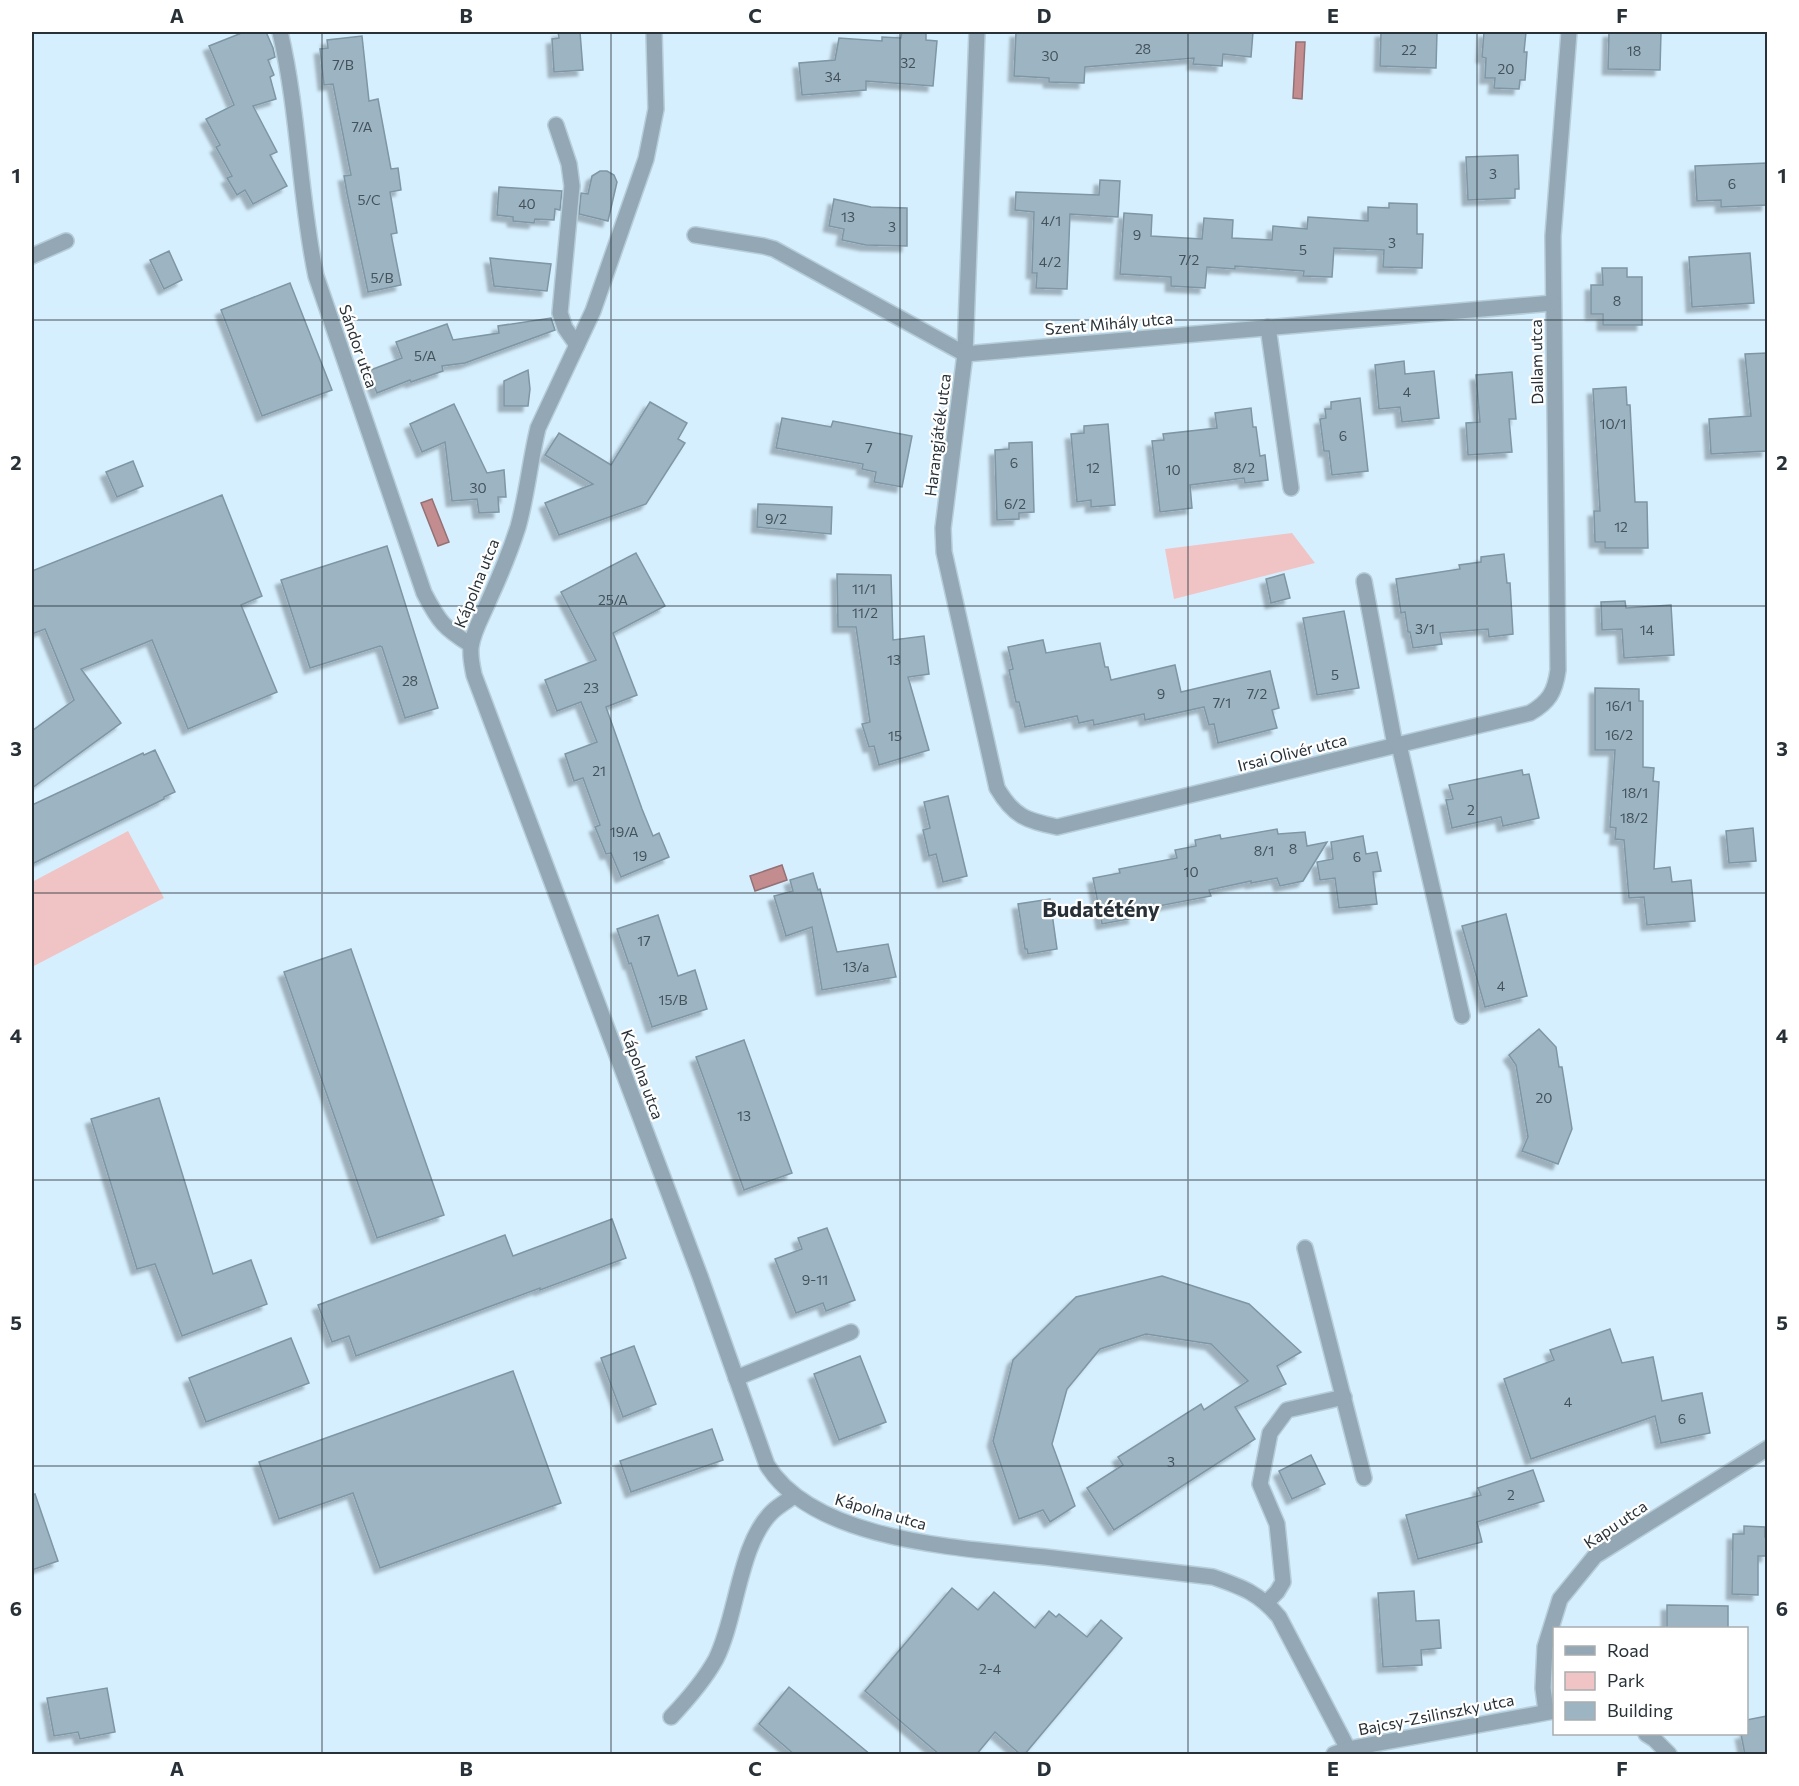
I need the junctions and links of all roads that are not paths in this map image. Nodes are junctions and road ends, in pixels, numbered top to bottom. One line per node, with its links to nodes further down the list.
1 (280, 32): 15 (street, Sándor utca)
2 (654, 32): 11 (street, Kápolna utca)
3 (977, 32): 12 (street, Harangjáték utca)
4 (1569, 32): 9 (street, Dallam utca)
5 (556, 125): 11 (street)
6 (695, 235): 12 (street)
7 (66, 241): 8 (street)
8 (32, 256)
9 (1553, 303): 10 (street, Szent Mihály utca); 16 (street, Dallam utca)
10 (1268, 327): 12 (street, Szent Mihály utca); 13 (street)
11 (577, 345): 15 (street, Kápolna utca)
12 (965, 354): 18 (street, Harangjáték utca)
13 (1291, 488)
14 (1364, 581): 17 (street)
15 (471, 645): 22 (street, Kápolna utca)
16 (1553, 692): 17 (street, Irsai Olivér utca)
17 (1397, 745): 18 (street, Irsai Olivér utca); 19 (street)
18 (1031, 821)
19 (1462, 1016)
20 (1305, 1248): 23 (street)
21 (851, 1332): 22 (street)
22 (736, 1378): 26 (street, Kápolna utca)
23 (1344, 1397): 25 (street); 27 (street)
24 (1767, 1448): 28 (street, Kapu utca)
25 (1364, 1478)
26 (794, 1496): 27 (street, Kápolna utca); 29 (street)
27 (1267, 1602): 32 (street, Kápolna utca)
28 (1550, 1711): 31 (street, Bajcsy-Zsilinszky utca)
29 (671, 1717)
30 (1648, 1735): 33 (street)
31 (1386, 1748): 32 (street, Bajcsy-Zsilinszky utca)
32 (1341, 1752)
33 (1669, 1755)

